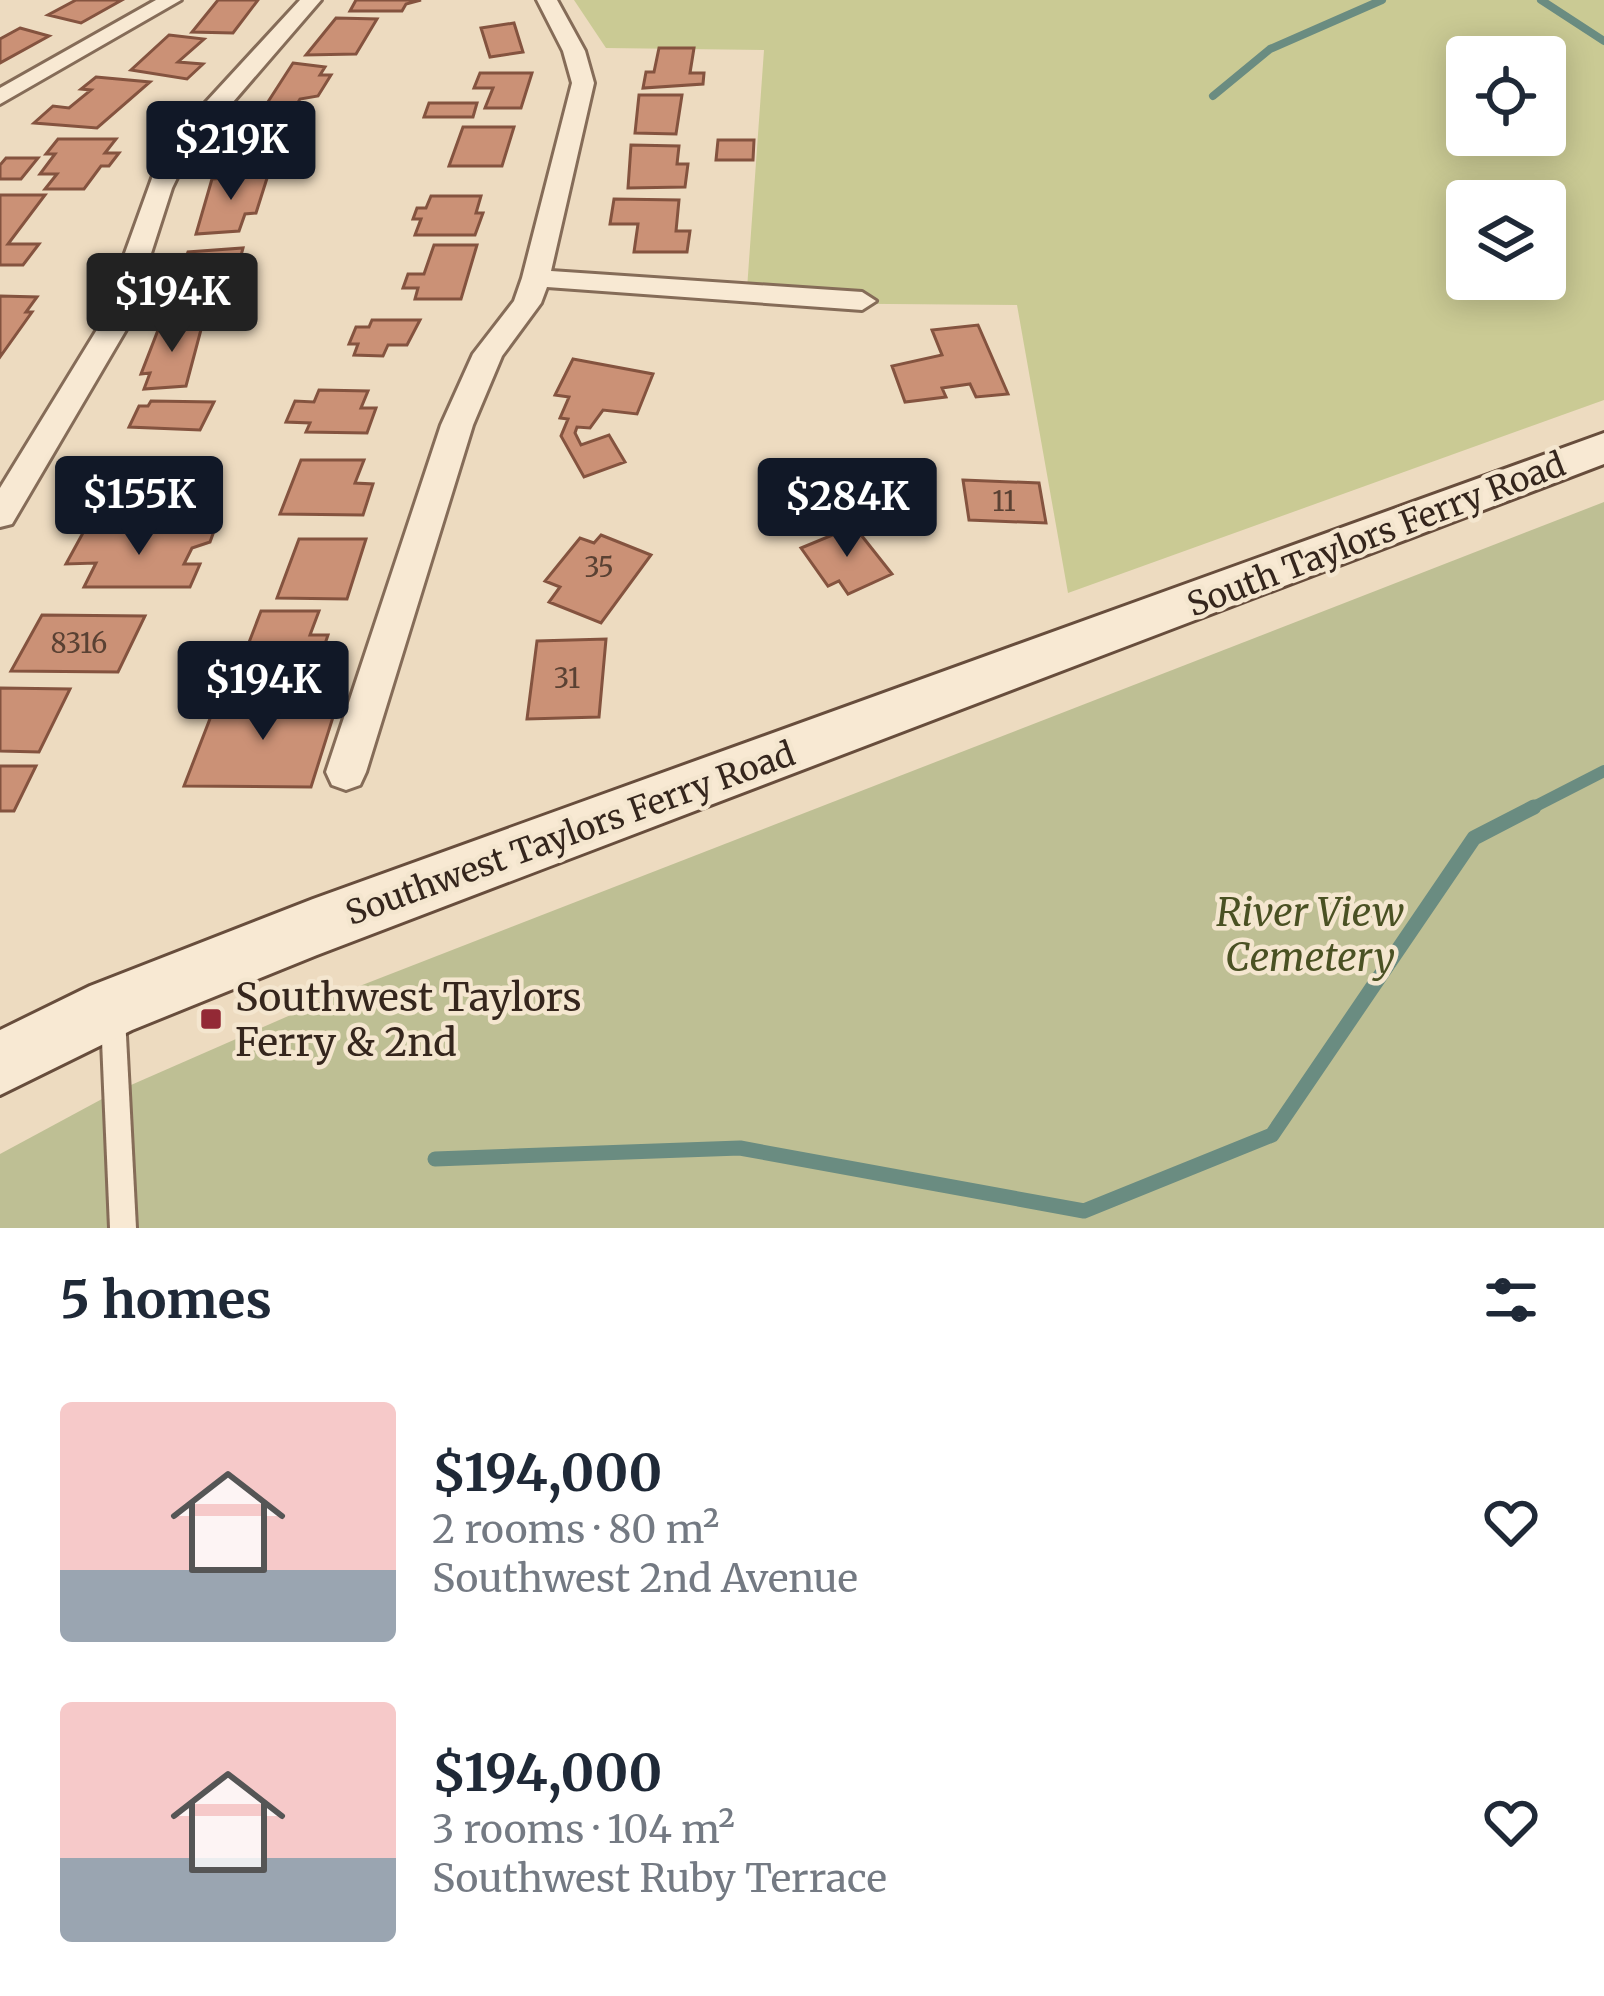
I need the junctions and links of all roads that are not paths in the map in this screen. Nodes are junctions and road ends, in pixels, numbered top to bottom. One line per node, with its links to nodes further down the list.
1 (171, 0): 4 (street)
2 (311, 0): 8 (street)
3 (547, 0): 5 (street)
4 (0, 97)
5 (536, 278): 6 (street); 10 (street)
6 (862, 301)
7 (1604, 448): 9 (main road, South Taylors Ferry Road)
8 (0, 515)
9 (1147, 620): 11 (main road, Southwest Taylors Ferry Road)
10 (346, 772)
11 (112, 1009): 12 (main road, Southwest Taylors Ferry Road); 13 (lane)
12 (0, 1063)
13 (123, 1228)

